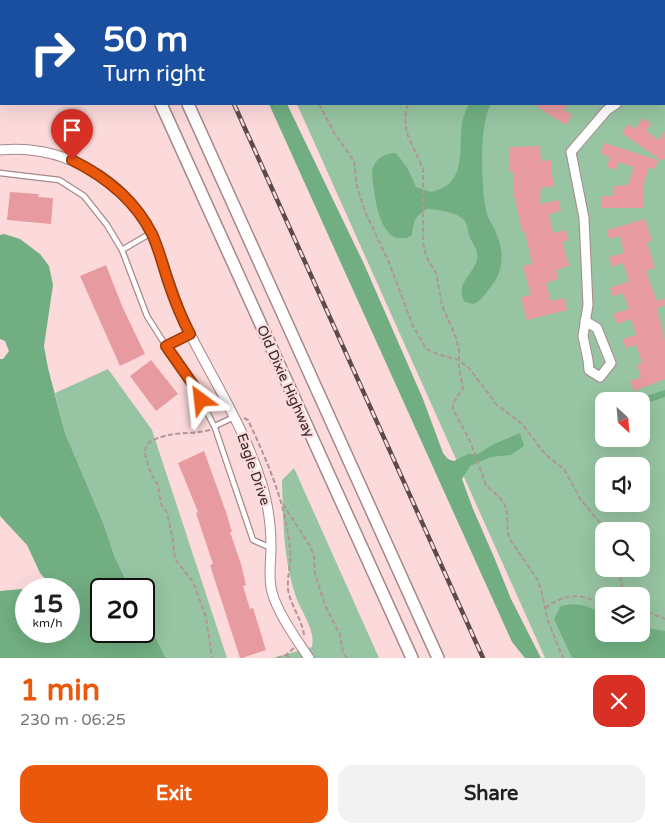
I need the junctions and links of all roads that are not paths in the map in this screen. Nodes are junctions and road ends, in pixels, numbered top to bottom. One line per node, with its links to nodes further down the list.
1 (160, 105): 15 (main road, Old Dixie Highway)
2 (188, 105): 16 (main road, Old Dixie Highway)
3 (614, 105): 8 (street)
4 (0, 150): 6 (street, Eagle Drive)
5 (0, 173): 7 (lane)
6 (151, 233): 7 (lane); 9 (street, Eagle Drive)
7 (122, 250): 10 (lane)
8 (585, 321): 8 (street)
9 (190, 334): 10 (lane); 11 (street, Eagle Drive)
10 (166, 346): 12 (lane)
11 (234, 417): 12 (lane); 13 (street, Eagle Drive)
12 (213, 428): 13 (lane)
13 (272, 548): 14 (street, Eagle Drive)
14 (309, 658)
15 (412, 658)
16 (438, 658)

